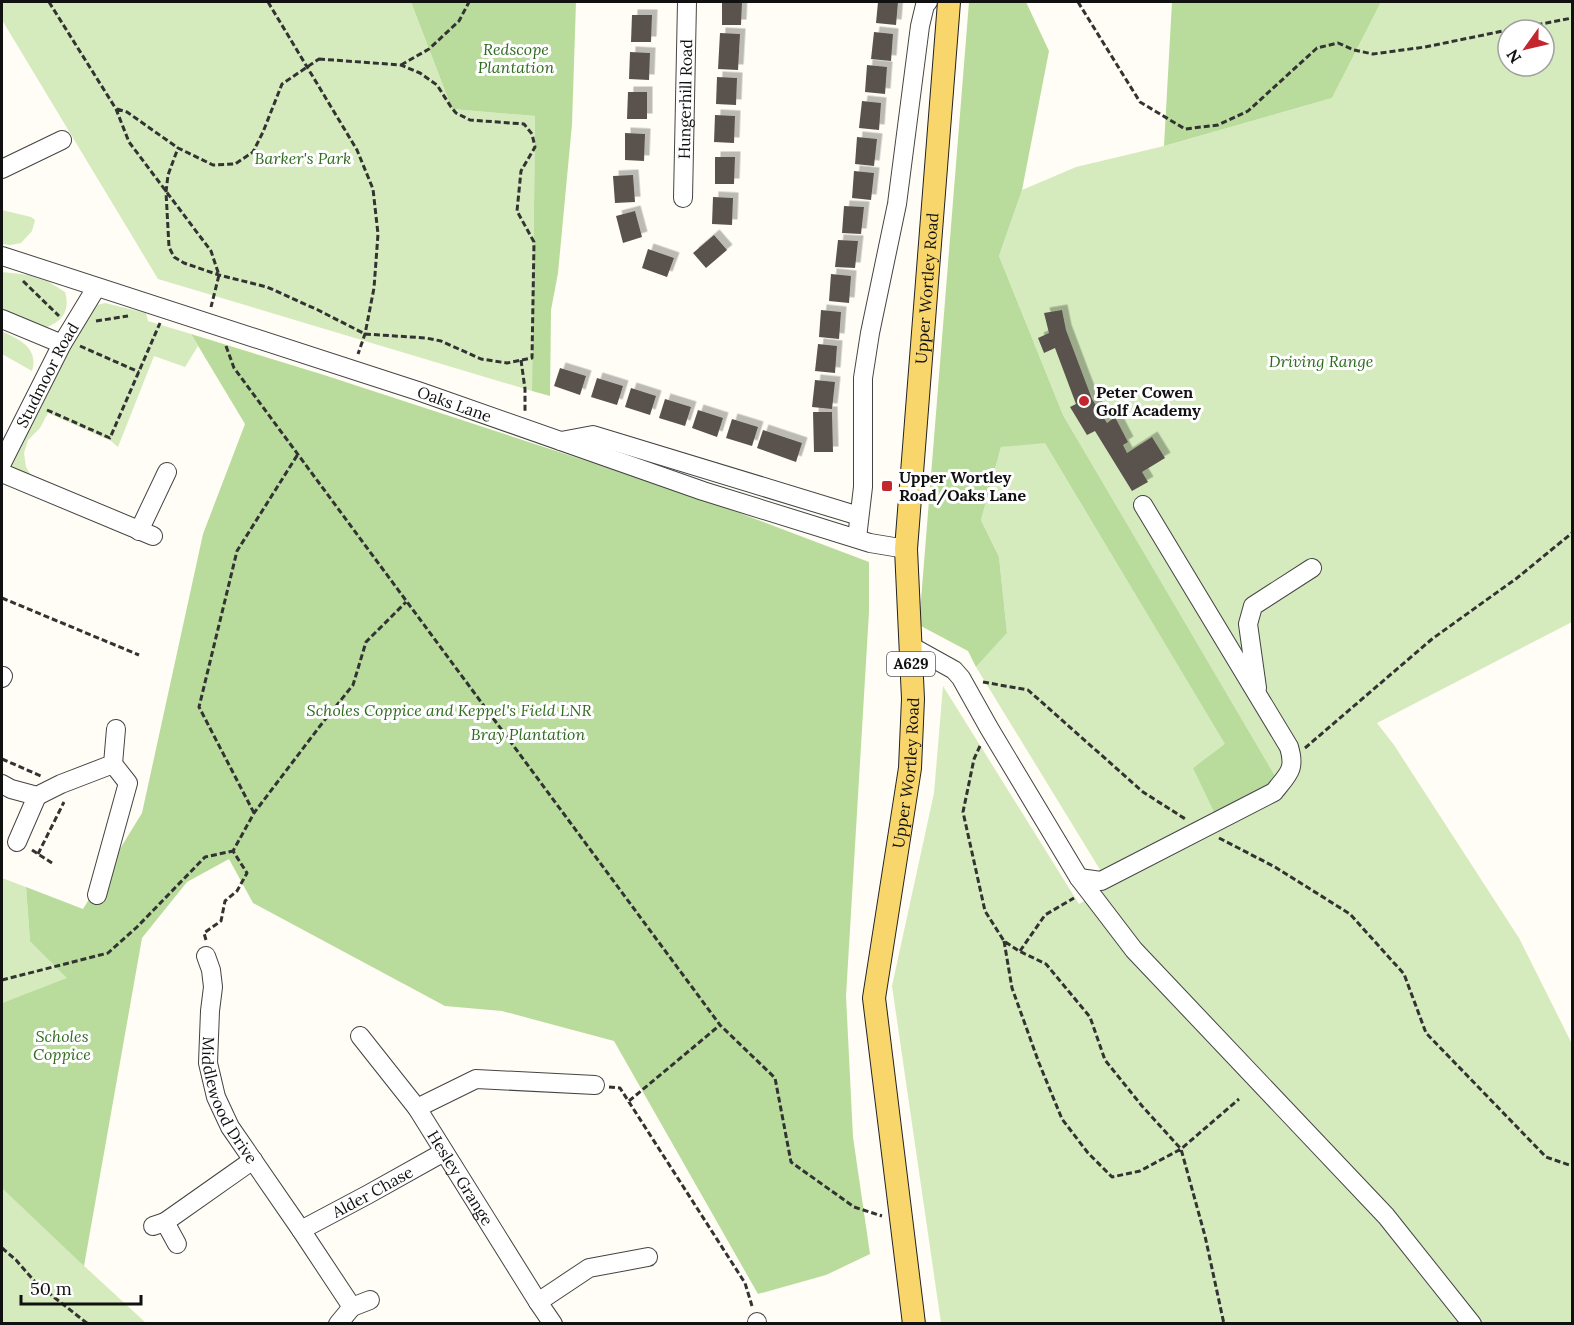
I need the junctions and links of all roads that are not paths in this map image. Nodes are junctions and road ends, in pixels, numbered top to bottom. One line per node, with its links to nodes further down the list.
1 (687, 2): 6 (street, Hungerhill Road)
2 (928, 2): 16 (street)
3 (949, 2): 18 (main road, Upper Wortley Road / A629)
4 (62, 140): 5 (street)
5 (2, 169)
6 (683, 198)
7 (10, 259): 8 (street, Oaks Lane)
8 (96, 288): 10 (street, Studmoor Road); 11 (street, Oaks Lane)
9 (2, 319): 10 (street)
10 (67, 336): 12 (street, Studmoor Road)
11 (559, 442): 16 (street); 17 (street, Oaks Lane)
12 (2, 463)
13 (166, 472): 14 (street)
14 (2, 473)
15 (1143, 506): 21 (street)
16 (859, 516): 17 (street)
17 (857, 538): 18 (street, Oaks Lane)
18 (906, 549): 20 (main road, Upper Wortley Road / A629)
19 (1311, 568): 21 (street)
20 (909, 645): 27 (street); 43 (main road, Upper Wortley Road / A629)
21 (1258, 695): 27 (street)
22 (116, 729): 23 (street)
23 (113, 764): 25 (street); 28 (street)
24 (2, 784): 25 (street)
25 (37, 796): 26 (street)
26 (17, 842)
27 (1084, 884): 44 (street)
28 (98, 895)
29 (206, 956): 34 (street, Middlewood Drive)
30 (360, 1036): 32 (street, Hesley Grange)
31 (596, 1085): 32 (street)
32 (417, 1108): 33 (street, Hesley Grange)
33 (444, 1152): 35 (street, Alder Chase); 39 (street, Hesley Grange)
34 (253, 1160): 35 (street, Middlewood Drive); 36 (street)
35 (301, 1230): 40 (street, Middlewood Drive)
36 (177, 1244)
37 (648, 1257): 39 (street)
38 (370, 1300): 40 (street)
39 (538, 1302): 42 (street, Hesley Grange)
40 (352, 1307): 41 (street)
41 (338, 1323)
42 (553, 1323)
43 (914, 1323)
44 (1472, 1323)

